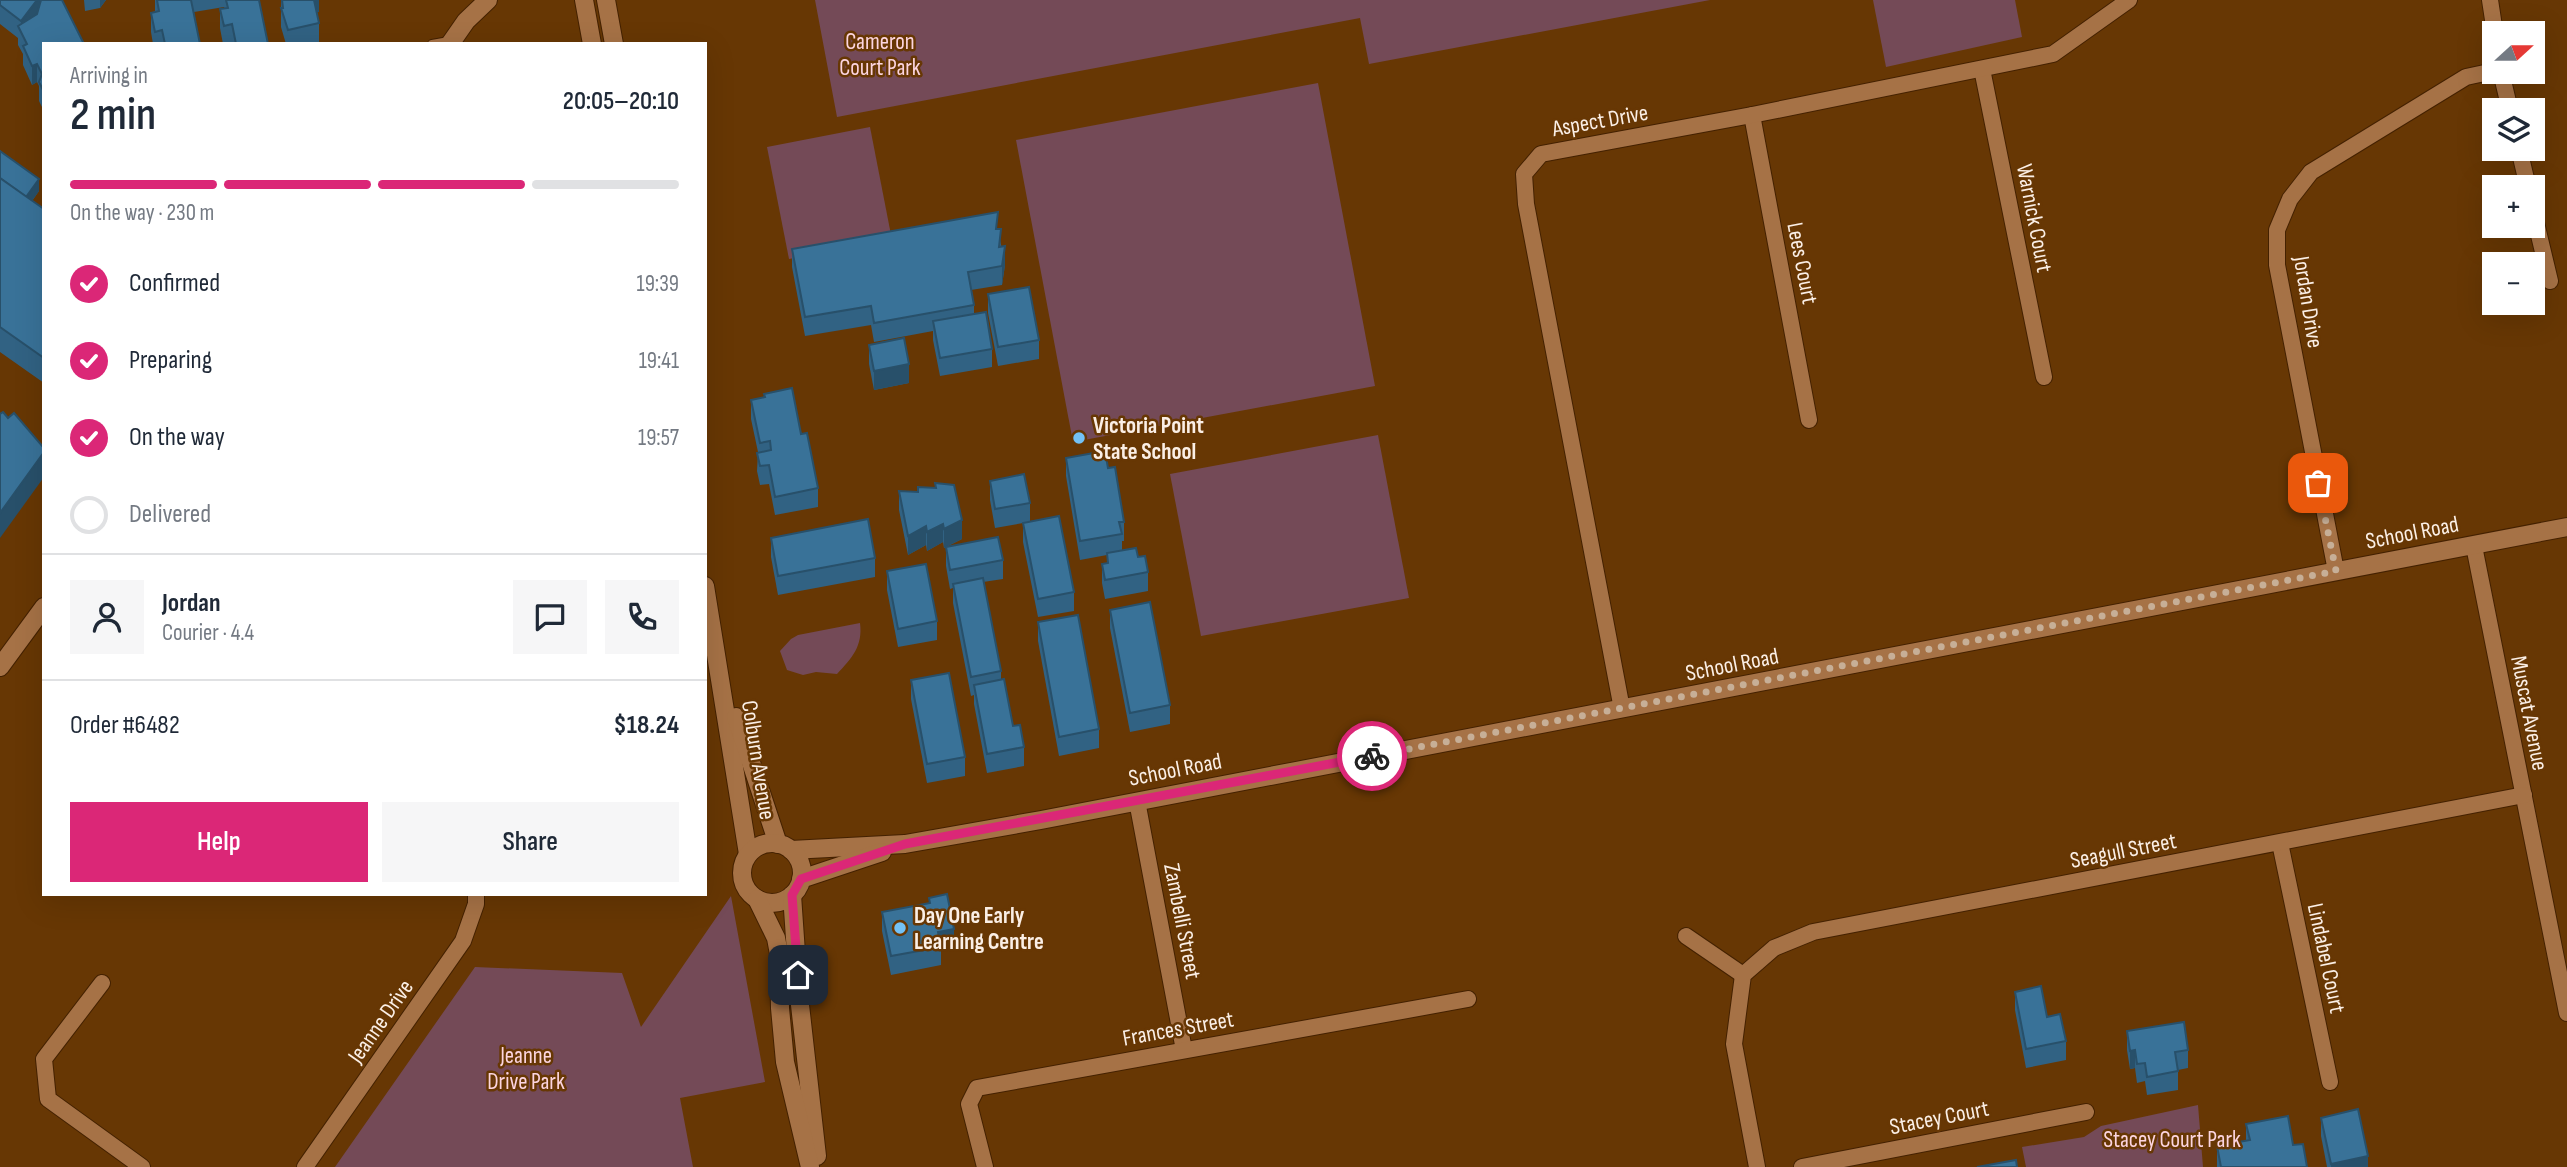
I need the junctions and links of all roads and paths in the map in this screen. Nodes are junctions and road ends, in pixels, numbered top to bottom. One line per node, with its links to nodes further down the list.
1 (474, 0): 7 (street)
2 (488, 0): 7 (street)
3 (584, 0): 10 (street)
4 (606, 0): 11 (street)
5 (2129, 0): 12 (street, Aspect Drive)
6 (2490, 0): 8 (street)
7 (466, 21): 9 (street)
8 (2493, 21)
9 (451, 42)
10 (592, 42)
11 (614, 42)
12 (1982, 69): 14 (street, Aspect Drive); 17 (street, Warnick Court)
13 (2482, 74): 21 (street, Jordan Drive)
14 (1752, 115): 18 (street, Lees Court); 26 (street, Aspect Drive)
15 (2540, 238): 16 (street)
16 (2550, 281)
17 (2044, 377)
18 (1809, 420)
19 (2567, 527): 20 (street, School Road)
20 (2474, 545): 21 (street, School Road); 27 (street, Muscat Avenue)
21 (2336, 571): 26 (street, School Road)
22 (707, 597): 25 (street, Colburn Avenue)
23 (42, 610): 24 (street)
24 (0, 667)
25 (721, 674): 31 (street, Colburn Avenue); 32 (street, Colburn Avenue)
26 (1622, 709): 28 (street, School Road)
27 (2524, 795): 29 (street, Seagull Street); 38 (street, Muscat Avenue)
28 (1137, 801): 30 (street, School Road); 43 (street, Zambelli Street)
29 (2280, 843): 39 (street, Seagull Street); 44 (street, Lindabel Court)
30 (905, 844): 31 (street, School Road); 33 (street, School Road)
31 (784, 847): 32 (street, Colburn Avenue); 33 (street, Colburn Avenue)
32 (748, 854): 36 (street, Colburn Avenue)
33 (801, 879): 34 (street)
34 (792, 895): 36 (street); 49 (street)
35 (476, 896): 47 (street, Jeanne Drive)
36 (757, 899): 48 (street, Colburn Avenue)
37 (1686, 936): 39 (street)
38 (2562, 955): 42 (street, Muscat Avenue)
39 (1743, 975): 51 (street)
40 (102, 982): 46 (street)
41 (1468, 999): 43 (street, Frances Street)
42 (2567, 1013)
43 (1184, 1049): 50 (street, Frances Street)
44 (2330, 1082)
45 (2086, 1112): 52 (street, Stacey Court)
46 (142, 1167)
47 (305, 1167)
48 (810, 1167)
49 (818, 1167)
50 (985, 1167)
51 (1758, 1167)
52 (1802, 1167)

